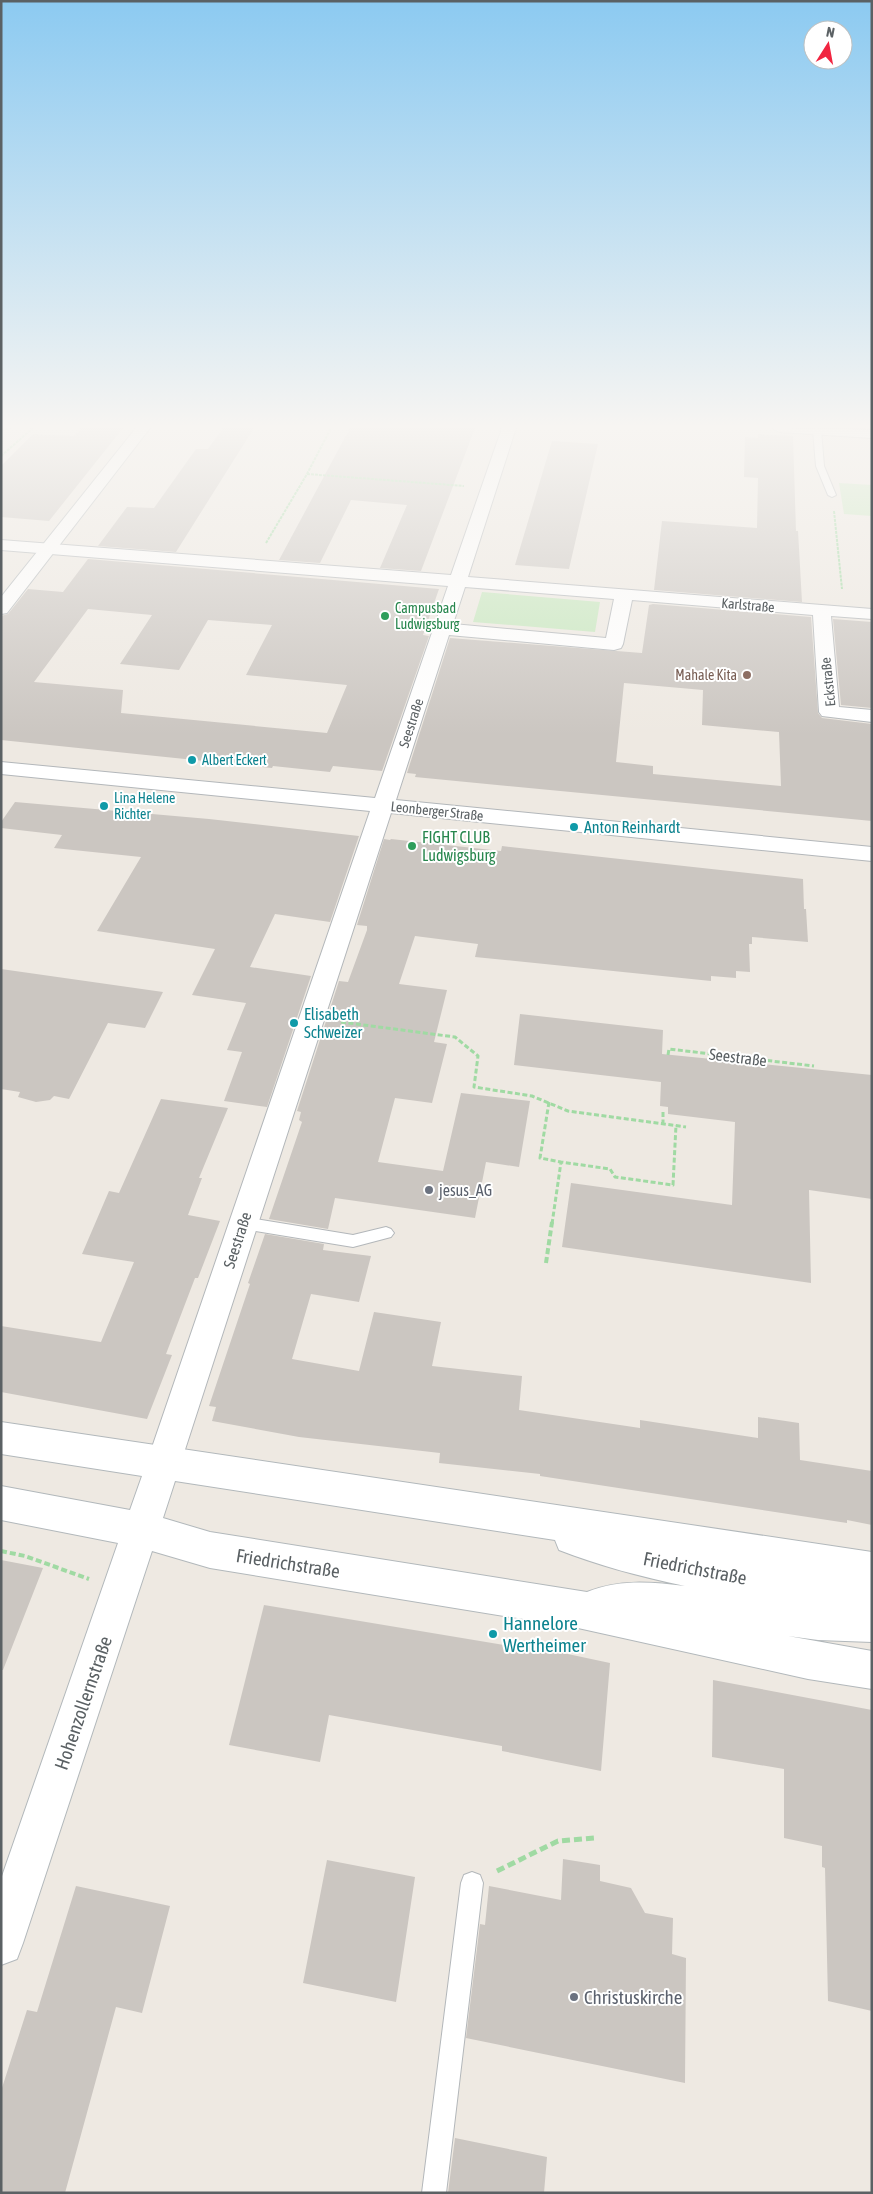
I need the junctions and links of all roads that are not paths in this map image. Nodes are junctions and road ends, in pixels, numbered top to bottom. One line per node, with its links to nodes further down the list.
1 (63, 530): 4 (street)
2 (476, 530): 5 (street, Seestraße)
3 (1, 545): 4 (street, Karlstraße)
4 (48, 549): 5 (street, Karlstraße); 7 (street)
5 (458, 582): 6 (street, Karlstraße); 10 (street, Seestraße)
6 (624, 594): 8 (street, Karlstraße); 10 (street)
7 (1, 609)
8 (822, 610): 9 (street, Karlstraße); 11 (street, Eckstraße)
9 (872, 614)
10 (442, 629): 13 (street, Seestraße)
11 (872, 716)
12 (1, 768): 13 (street, Leonberger Straße)
13 (383, 806): 14 (street, Leonberger Straße); 15 (street, Seestraße)
14 (872, 854)
15 (243, 1223): 16 (lane); 18 (street, Seestraße)
16 (386, 1233)
17 (1, 1438): 18 (street, Friedrichstraße)
18 (164, 1462): 20 (street, Friedrichstraße); 21 (street, Hohenzollernstraße)
19 (1, 1503): 21 (street, Friedrichstraße)
20 (522, 1518): 22 (street, Friedrichstraße); 23 (street, Friedrichstraße)
21 (142, 1530): 24 (street, Friedrichstraße); 28 (street, Hohenzollernstraße)
22 (872, 1570)
23 (872, 1605)
24 (578, 1608): 25 (street, Friedrichstraße); 26 (street, Friedrichstraße)
25 (872, 1623)
26 (872, 1670)
27 (472, 1883): 29 (lane)
28 (1, 1943)
29 (434, 2193)

